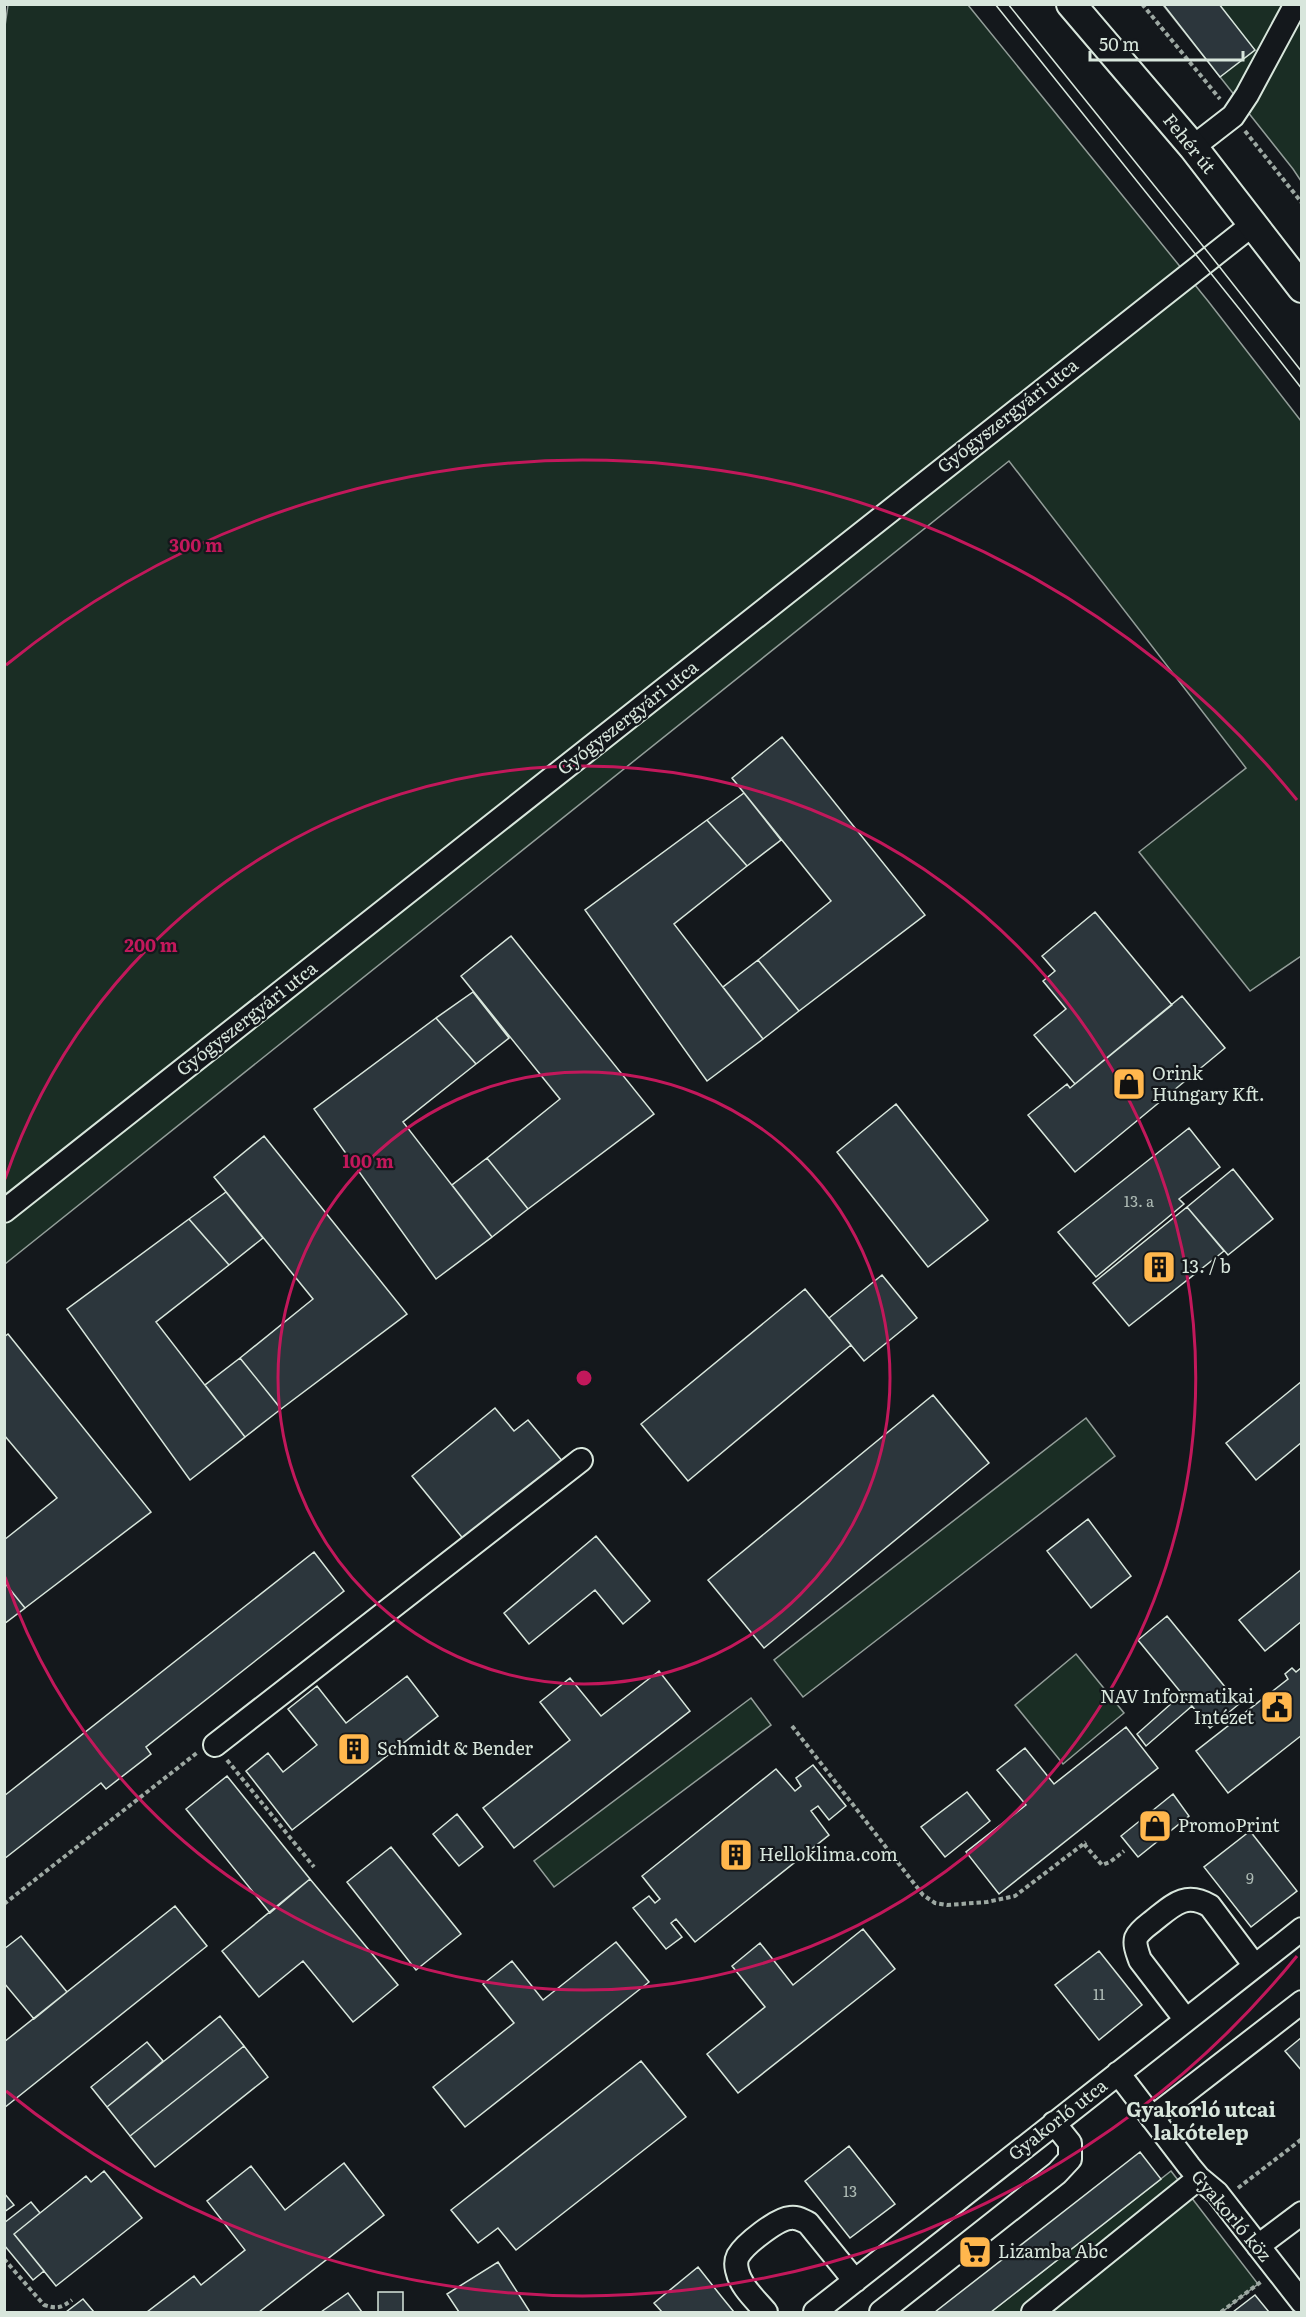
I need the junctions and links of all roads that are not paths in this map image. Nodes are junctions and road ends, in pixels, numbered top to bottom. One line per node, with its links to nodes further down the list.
1 (1071, 4): 3 (main road, Fehér út)
2 (1296, 4): 3 (street)
3 (1193, 147): 4 (main road, Fehér út)
4 (1252, 225): 5 (main road, Fehér út); 6 (street, Gyógyszergyári utca)
5 (1302, 288)
6 (4, 1211)
7 (581, 1460): 8 (street)
8 (215, 1745)
9 (1302, 1929): 10 (street, Gyakorló utca)
10 (1256, 1966): 12 (street, Gyakorló utca); 12 (street)
11 (1302, 2002): 14 (street)
12 (1186, 2020): 13 (street, Gyakorló utca)
13 (1118, 2073): 14 (street, Gyakorló köz); 15 (street, Gyakorló utca)
14 (1152, 2118): 16 (street, Gyakorló köz)
15 (1054, 2123): 19 (street, Gyakorló utca); 23 (street)
16 (1198, 2178): 18 (street, Gyakorló köz); 24 (street)
17 (1302, 2213): 18 (street)
18 (1258, 2246): 20 (street, Gyakorló köz)
19 (855, 2281): 21 (street); 22 (street, Gyakorló utca)
20 (1302, 2302)
21 (766, 2313)
22 (815, 2313)
23 (881, 2313)
24 (1033, 2313)

